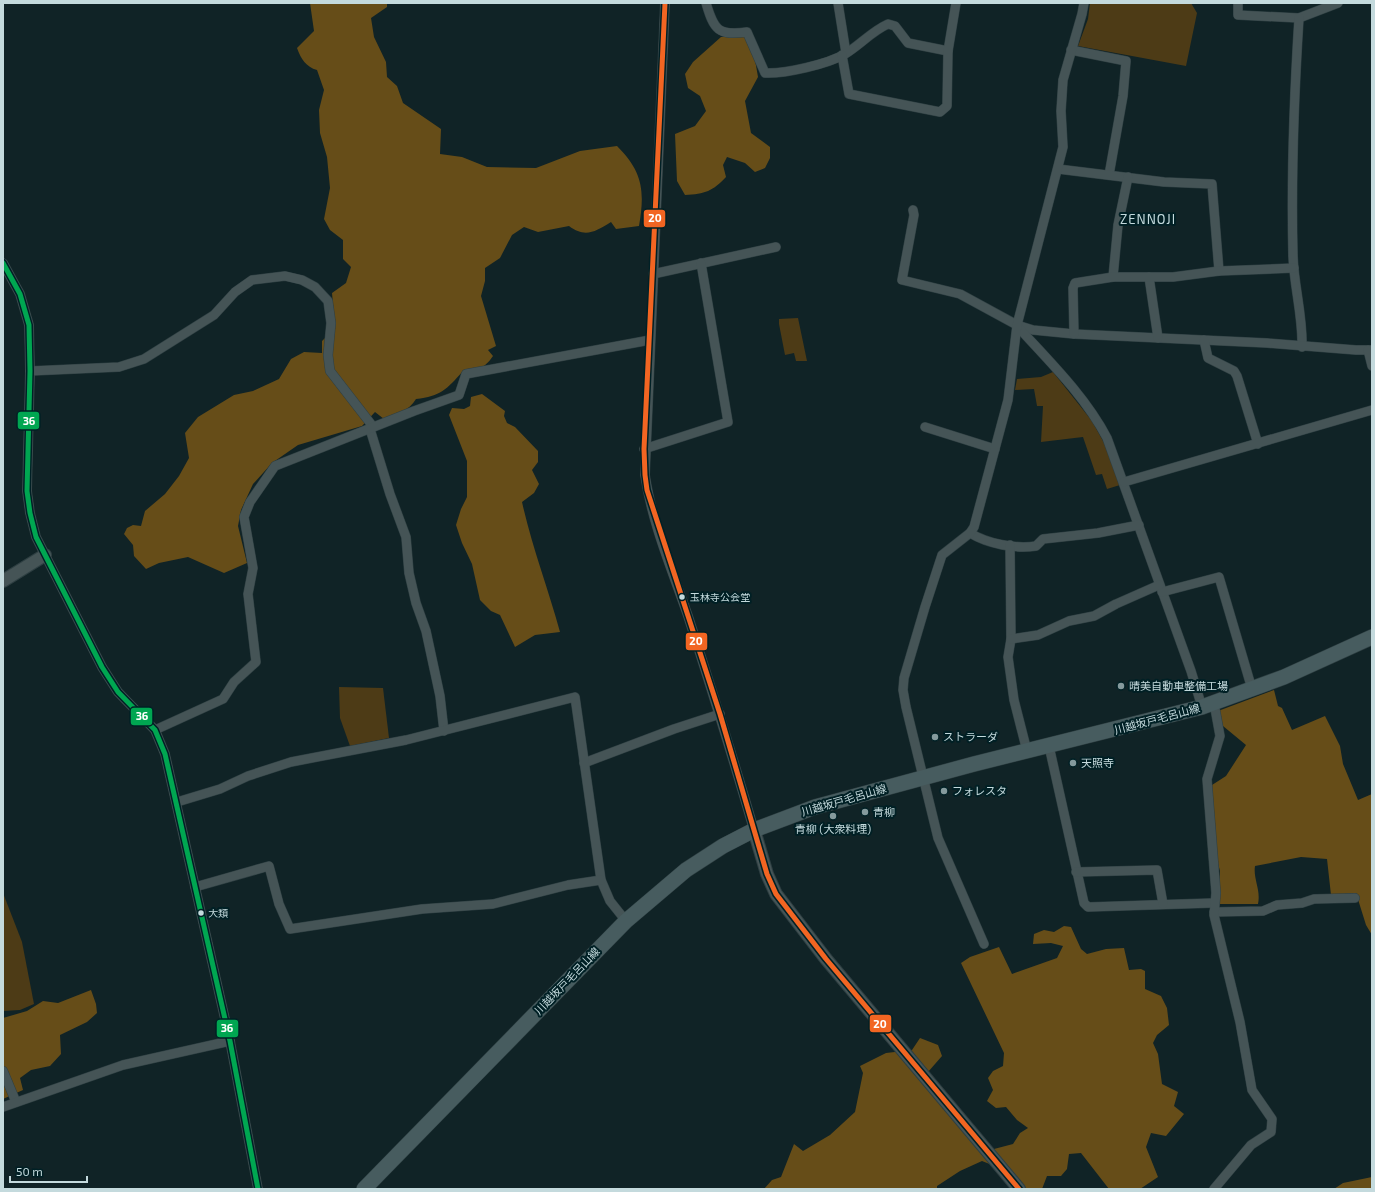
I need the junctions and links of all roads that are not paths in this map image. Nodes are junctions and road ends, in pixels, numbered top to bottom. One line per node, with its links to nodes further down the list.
1 (665, 3): 21 (street)
2 (706, 3): 11 (street)
3 (838, 3): 11 (street)
4 (956, 3): 10 (street)
5 (1084, 3): 9 (street)
6 (1238, 3): 8 (street)
7 (1338, 3): 8 (street)
8 (1299, 18): 19 (street)
9 (1071, 50): 12 (street); 13 (street)
10 (948, 52): 11 (street); 11 (street)
11 (844, 54)
12 (1058, 169): 13 (street); 24 (street)
13 (1109, 175): 14 (street)
14 (1128, 177): 20 (street); 22 (street)
15 (913, 210): 24 (street)
16 (776, 246): 18 (street)
17 (3, 263): 32 (street)
18 (702, 263): 21 (street); 37 (street)
19 (1294, 268): 20 (street); 29 (street)
20 (1219, 271): 23 (street)
21 (653, 274): 27 (street)
22 (1113, 277): 23 (street); 25 (street)
23 (1149, 277): 26 (street)
24 (1016, 325): 25 (street); 38 (street); 39 (street)
25 (1074, 334): 26 (street)
26 (1158, 338): 28 (street)
27 (650, 340): 35 (street); 37 (street)
28 (1204, 340): 29 (street); 36 (street)
29 (1302, 347): 30 (street)
30 (1370, 350): 31 (street)
31 (1372, 366)
32 (30, 371): 35 (street); 43 (street)
33 (1372, 410): 36 (street)
34 (925, 427): 38 (street)
35 (370, 429): 51 (street); 52 (street)
36 (1258, 444): 39 (street)
37 (644, 449): 50 (street)
38 (995, 449): 41 (street)
39 (1124, 482): 40 (street)
40 (1139, 525): 42 (street); 45 (street)
41 (970, 533): 42 (street); 56 (street)
42 (1010, 545): 47 (street)
43 (45, 555): 44 (street); 51 (street)
44 (3, 581)
45 (1160, 588): 47 (street); 48 (street); 49 (street)
46 (1372, 636): 48 (main road, 川越坂戸毛呂山線)
47 (1011, 639): 54 (street)
48 (1252, 689): 49 (main road, 川越坂戸毛呂山線)
49 (1208, 705): 53 (main road, 川越坂戸毛呂山線); 64 (street)
50 (720, 714): 55 (street); 58 (street)
51 (155, 730): 57 (street)
52 (444, 731): 55 (street); 57 (street)
53 (1049, 746): 54 (main road, 川越坂戸毛呂山線); 59 (street)
54 (1027, 751): 56 (main road, 川越坂戸毛呂山線)
55 (584, 763): 60 (street)
56 (922, 778): 58 (main road, 川越坂戸毛呂山線); 66 (street)
57 (177, 802): 61 (street)
58 (754, 830): 65 (main road, 川越坂戸毛呂山線); 73 (street)
59 (1076, 872): 63 (street); 63 (street)
60 (601, 880): 61 (street); 65 (street)
61 (196, 887): 67 (street)
62 (1355, 898): 64 (street)
63 (1162, 904): 64 (street)
64 (1214, 907): 74 (street)
65 (626, 921): 72 (main road, 川越坂戸毛呂山線)
66 (984, 944)
67 (230, 1041): 69 (street); 71 (street)
68 (3, 1071): 69 (street)
69 (16, 1102): 70 (street)
70 (3, 1107)
71 (258, 1189)
72 (364, 1189)
73 (1019, 1189)
74 (1214, 1189)

